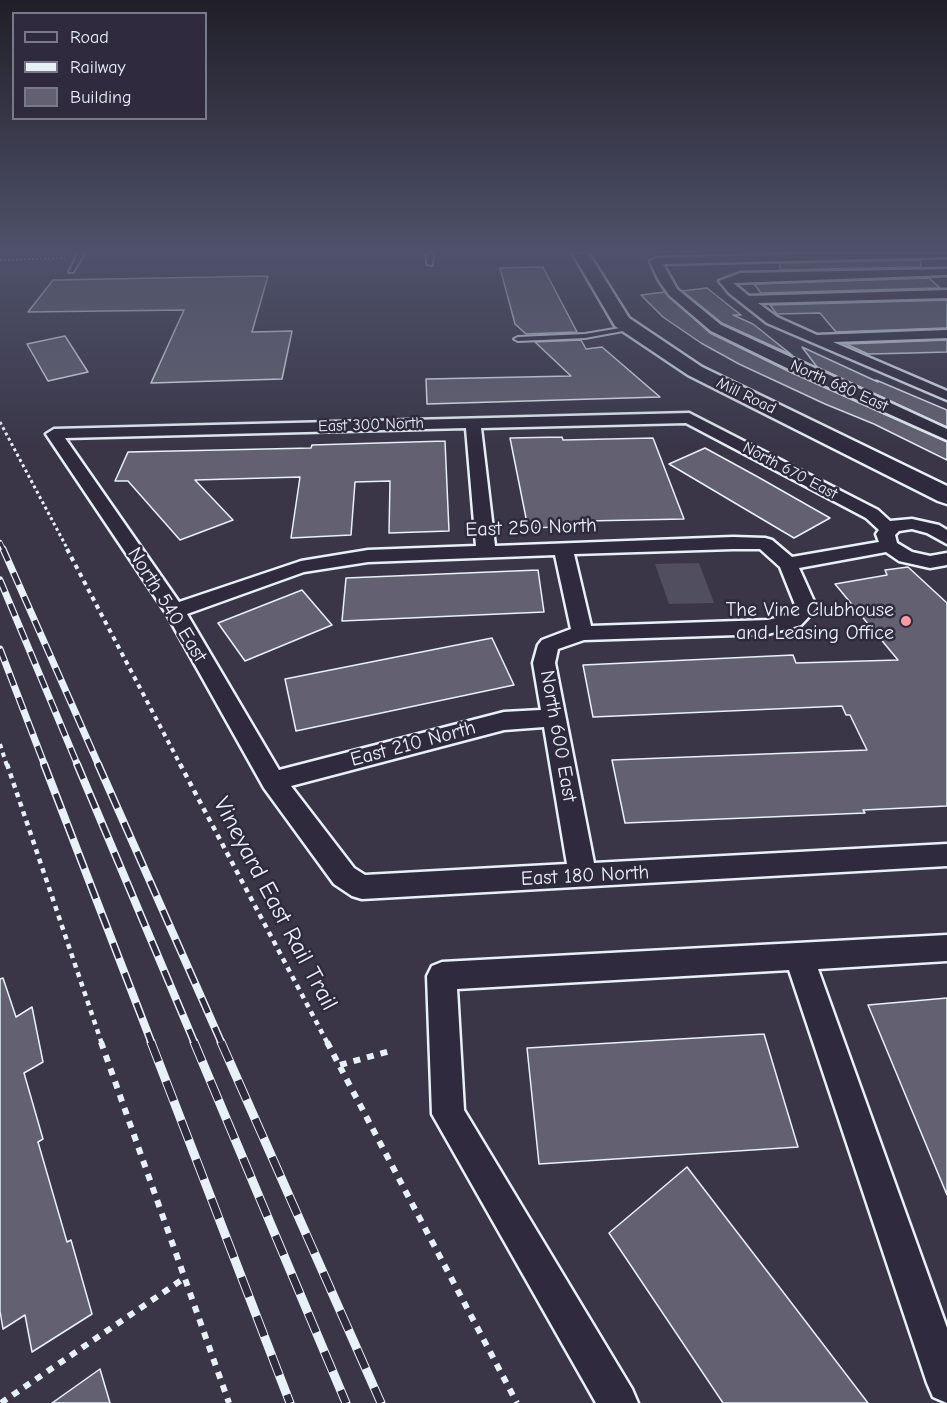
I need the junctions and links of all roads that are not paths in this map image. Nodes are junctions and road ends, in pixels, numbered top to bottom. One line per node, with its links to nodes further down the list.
1 (620, 319): 4 (main road, Mill Road)
2 (706, 319): 12 (street, North 680 East)
3 (771, 319): 6 (street)
4 (632, 328): 7 (lane); 13 (main road, Mill Road)
5 (947, 334): 6 (street)
6 (811, 338): 8 (street)
7 (518, 339)
8 (947, 396)
9 (689, 418): 10 (street, East 300 North); 15 (street, North 670 East)
10 (473, 422): 11 (street, East 300 North); 17 (street)
11 (54, 434): 20 (street, North 540 East)
12 (947, 435)
13 (947, 496)
14 (942, 530): 15 (street)
15 (889, 538): 18 (street, North 670 East); 19 (street)
16 (563, 549): 17 (street, East 250 North); 19 (street, East 250 North); 21 (street)
17 (486, 552): 20 (street, East 250 North)
18 (947, 559)
19 (788, 564): 21 (street)
20 (175, 611): 23 (street, North 540 East)
21 (582, 633): 22 (street, North 600 East)
22 (555, 718): 23 (street, East 210 North); 25 (street, North 600 East)
23 (273, 781): 25 (street, East 180 North)
24 (947, 855): 25 (street, East 180 North)
25 (584, 876)
26 (947, 948): 27 (street)
27 (798, 956): 28 (street); 29 (street)
28 (947, 1383)
29 (618, 1403)

